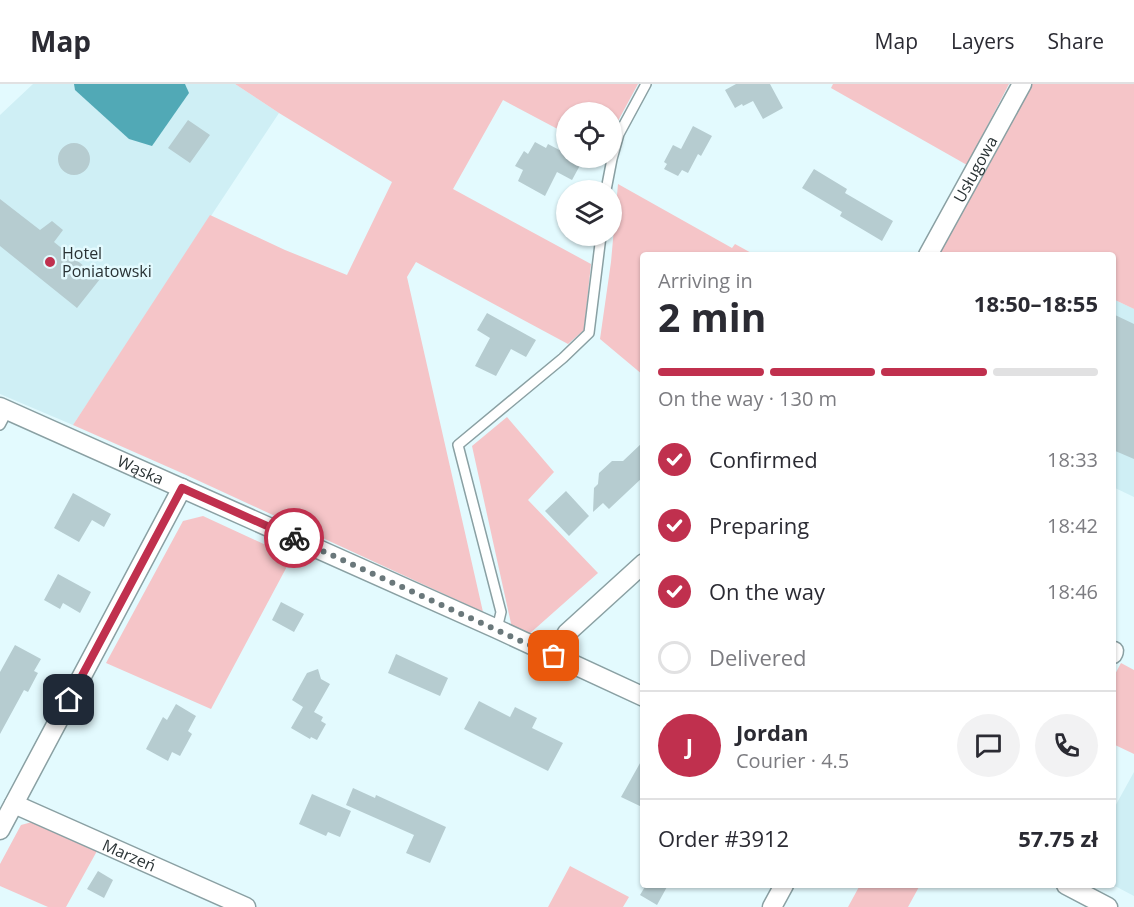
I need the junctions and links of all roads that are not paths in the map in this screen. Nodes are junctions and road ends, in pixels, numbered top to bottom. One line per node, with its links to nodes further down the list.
1 (646, 84): 3 (lane)
2 (1022, 84): 5 (street, Usługowa)
3 (608, 180)
4 (600, 246): 9 (lane)
5 (930, 252)
6 (3, 414): 7 (street, Wąska)
7 (182, 488): 9 (street, Wąska); 12 (street)
8 (640, 567): 10 (street)
9 (497, 629): 10 (street, Wąska)
10 (554, 656): 11 (street, Wąska)
11 (640, 695)
12 (14, 804): 13 (street); 16 (street, Marzeń)
13 (0, 830)
14 (782, 888): 17 (street)
15 (1072, 888): 18 (street)
16 (246, 907)
17 (772, 907)
18 (1108, 907)

